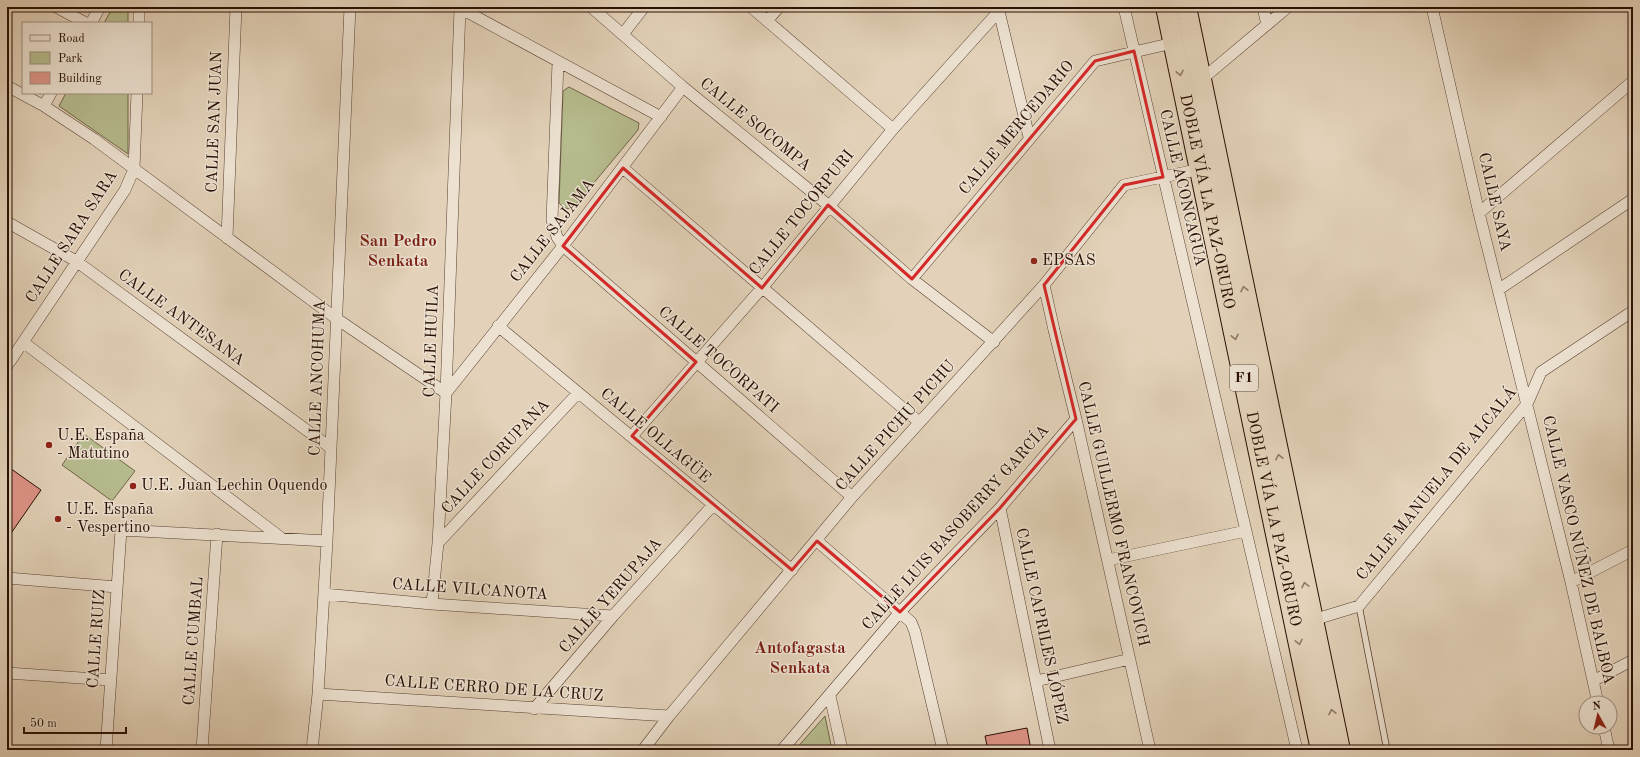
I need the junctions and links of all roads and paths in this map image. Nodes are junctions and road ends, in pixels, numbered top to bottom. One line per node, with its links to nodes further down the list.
1 (56, 7): 19 (street)
2 (100, 7): 20 (street)
3 (139, 7): 21 (street)
4 (236, 7): 45 (street, CALLE SAN JUAN)
5 (350, 7): 53 (street, CALLE ANCOHUMA)
6 (591, 7): 23 (street, CALLE SOCOMPA)
7 (644, 7): 23 (street)
8 (751, 7): 18 (street)
9 (779, 7): 18 (street)
10 (1124, 7): 25 (street, CALLE ACONCAGUA)
11 (1166, 7): 24 (highway, DOBLE VÍA LA PAZ-ORURO / F1)
12 (1186, 7): 27 (highway, DOBLE VÍA LA PAZ-ORURO / F1)
13 (1263, 7): 22 (street)
14 (1288, 7): 22 (street)
15 (1432, 7): 43 (street, CALLE SAYA)
16 (459, 8): 26 (street); 59 (street, CALLE HUILA)
17 (998, 9): 35 (street, CALLE TOCORPURI); 36 (street)
18 (768, 21): 35 (street)
19 (84, 22)
20 (92, 22)
21 (139, 22)
22 (1267, 25): 27 (street)
23 (623, 34): 30 (street, CALLE SOCOMPA)
24 (1173, 43): 25 (street, CALLE MERCEDARIO); 39 (highway, DOBLE VÍA LA PAZ-ORURO / F1, one-way to 39)
25 (1134, 51): 36 (street, CALLE MERCEDARIO); 40 (street, CALLE ACONCAGUA)
26 (558, 62): 34 (street); 46 (street)
27 (1201, 80): 86 (highway, DOBLE VÍA LA PAZ-ORURO / F1, one-way to 27)
28 (1633, 81): 43 (street)
29 (7, 86): 33 (street)
30 (683, 87): 34 (street, CALLE SAJAMA); 42 (street, CALLE SOCOMPA)
31 (50, 94): 33 (street)
32 (137, 94): 38 (street, CALLE SARA SARA)
33 (44, 106): 38 (street)
34 (661, 117): 37 (street, CALLE SAJAMA)
35 (893, 129): 42 (street, CALLE TOCORPURI)
36 (1029, 137): 48 (street, CALLE MERCEDARIO)
37 (622, 168): 46 (street, CALLE SAJAMA); 50 (street)
38 (134, 169): 45 (street); 47 (street, CALLE SARA SARA)
39 (1201, 169): 40 (street, CALLE PICHU PICHU); 109 (highway, DOBLE VÍA LA PAZ-ORURO / F1, one-way to 109)
40 (1163, 177): 49 (street, CALLE PICHU PICHU); 69 (street, CALLE ACONCAGUA)
41 (1633, 199): 51 (street)
42 (828, 205): 48 (street, CALLE SOCOMPA); 50 (street, CALLE TOCORPURI)
43 (1479, 213): 51 (street, CALLE SAYA)
44 (7, 222): 47 (street, CALLE ANTESANA)
45 (227, 238): 53 (street)
46 (563, 246): 54 (street, CALLE SAJAMA); 57 (street, CALLE TOCORPATI)
47 (76, 261): 55 (street, CALLE SARA SARA); 65 (street, CALLE ANTESANA)
48 (912, 279): 56 (street, CALLE SOCOMPA)
49 (1044, 285): 56 (street, CALLE PICHU PICHU); 62 (street, CALLE GUILLERMO FRANCOVICH)
50 (762, 288): 57 (street, CALLE TOCORPURI); 63 (street)
51 (1498, 290): 61 (street, CALLE SAYA)
52 (1633, 312): 61 (street, CALLE MANUELA DE ALCALÁ)
53 (337, 319): 59 (street); 65 (street, CALLE ANCOHUMA)
54 (498, 326): 59 (street, CALLE SAJAMA); 60 (street, CALLE OLLAGÜE)
55 (23, 342): 58 (street, CALLE SARA SARA); 71 (street)
56 (994, 342): 63 (street, CALLE PICHU PICHU)
57 (696, 362): 64 (street, CALLE TOCORPURI); 66 (street, CALLE TOCORPATI)
58 (7, 366)
59 (446, 393): 74 (street, CALLE HUILA)
60 (578, 393): 64 (street, CALLE OLLAGÜE); 74 (street, CALLE CORUPANA)
61 (1527, 404): 79 (street, CALLE VASCO NÚÑEZ DE BALBOA); 83 (street, CALLE MANUELA DE ALCALÁ)
62 (1076, 419): 68 (street, CALLE LUIS BASOBERRY GARCÍA); 76 (street, CALLE GUILLERMO FRANCOVICH)
63 (919, 422): 66 (street, CALLE PICHU PICHU)
64 (632, 436): 67 (street, CALLE OLLAGÜE)
65 (331, 448): 73 (street, CALLE ANCOHUMA)
66 (852, 498): 72 (street, CALLE PICHU PICHU)
67 (713, 505): 77 (street, CALLE OLLAGÜE); 85 (street, CALLE YERUPAJA)
68 (1000, 508): 84 (street, CALLE LUIS BASOBERRY GARCÍA); 91 (street, CALLE CAPRILES LÓPEZ)
69 (1246, 531): 76 (street); 108 (street, CALLE ACONCAGUA)
70 (216, 534): 71 (street); 80 (street, CALLE RUIZ); 100 (street, CALLE CUMBAL)
71 (280, 537): 73 (street)
72 (817, 540): 77 (street, CALLE PICHU PICHU); 84 (street)
73 (327, 541): 81 (street, CALLE ANCOHUMA)
74 (438, 543): 82 (street, CALLE HUILA)
75 (1633, 550): 79 (street)
76 (1108, 560): 87 (street, CALLE GUILLERMO FRANCOVICH)
77 (792, 570): 97 (street, CALLE PICHU PICHU)
78 (7, 578): 80 (street)
79 (1571, 582): 92 (street, CALLE VASCO NÚÑEZ DE BALBOA)
80 (117, 587): 90 (street, CALLE RUIZ)
81 (324, 594): 82 (street, CALLE VILCANOTA); 93 (street, CALLE ANCOHUMA)
82 (432, 604): 85 (street, CALLE VILCANOTA)
83 (1359, 606): 86 (street, CALLE MANUELA DE ALCALÁ); 111 (lane)
84 (900, 612): 95 (street, CALLE LUIS BASOBERRY GARCÍA); 105 (street)
85 (613, 616): 96 (street, CALLE YERUPAJA)
86 (1313, 620): 110 (highway, DOBLE VÍA LA PAZ-ORURO / F1, one-way to 86)
87 (1130, 659): 91 (street); 107 (street, CALLE GUILLERMO FRANCOVICH)
88 (1633, 660): 92 (street)
89 (7, 673): 90 (street)
90 (111, 680): 99 (street, CALLE RUIZ)
91 (1036, 681): 106 (street, CALLE CAPRILES LÓPEZ)
92 (1593, 681): 94 (street, CALLE VASCO NÚÑEZ DE BALBOA)
93 (318, 694): 96 (street, CALLE CERRO DE LA CRUZ); 101 (street, CALLE ANCOHUMA)
94 (1596, 695)
95 (830, 696): 103 (street, CALLE LUIS BASOBERRY GARCÍA); 104 (street)
96 (534, 708): 97 (street, CALLE CERRO DE LA CRUZ)
97 (669, 716): 102 (street, CALLE PICHU PICHU)
98 (1606, 735): 112 (street)
99 (106, 750)
100 (202, 750)
101 (312, 750)
102 (643, 750)
103 (782, 750)
104 (842, 750)
105 (943, 750)
106 (1050, 750)
107 (1150, 750)
108 (1297, 750)
109 (1321, 750)
110 (1340, 750)
111 (1387, 750)
112 (1609, 750)

